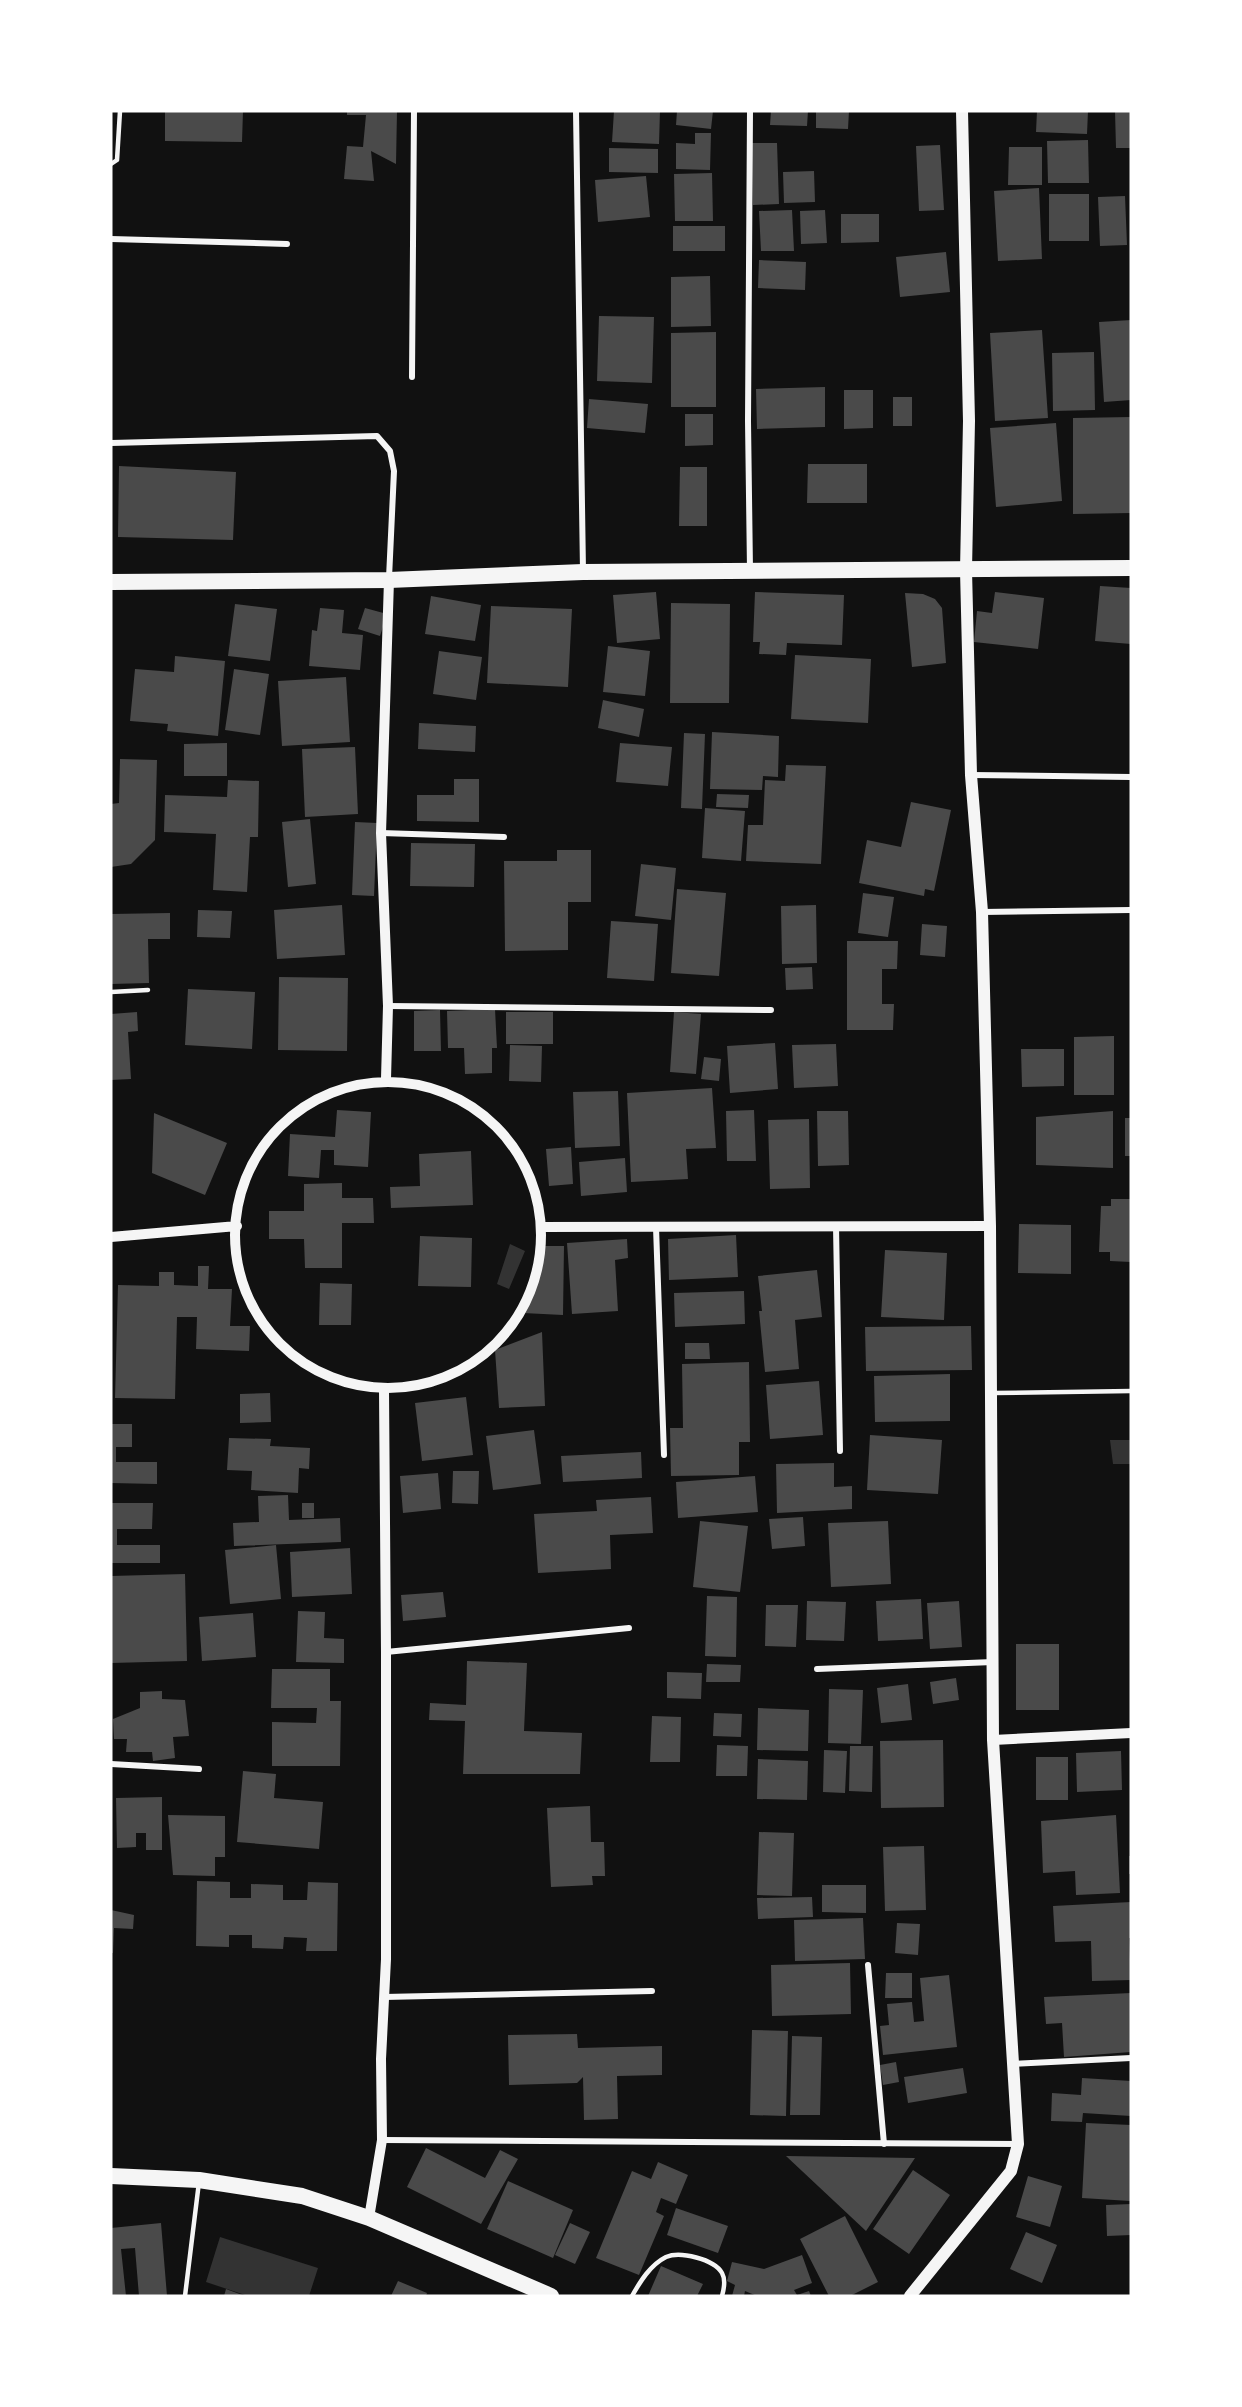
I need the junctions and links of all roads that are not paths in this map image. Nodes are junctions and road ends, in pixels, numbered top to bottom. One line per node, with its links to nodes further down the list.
1 (120, 111): 6 (lane)
2 (414, 111): 9 (street)
3 (576, 111): 14 (street)
4 (750, 111): 13 (street)
5 (962, 111): 12 (main road)
6 (111, 164)
7 (111, 239): 8 (street)
8 (287, 244)
9 (412, 377)
10 (111, 443): 15 (street)
11 (1131, 568): 12 (highway)
12 (966, 570): 13 (highway); 17 (main road)
13 (750, 571): 14 (highway)
14 (583, 572): 15 (highway)
15 (389, 580): 16 (highway); 19 (street)
16 (111, 582)
17 (971, 775): 18 (street); 22 (main road)
18 (1131, 777)
19 (381, 833): 20 (street); 25 (street)
20 (504, 837)
21 (1131, 910): 22 (street)
22 (982, 912): 30 (main road)
23 (148, 990): 24 (lane)
24 (111, 992)
25 (388, 1006): 26 (street); 27 (street)
26 (771, 1010)
27 (386, 1079): 28 (street); 31 (street)
28 (237, 1226): 33 (street); 34 (street)
29 (836, 1226): 30 (street); 32 (street); 37 (street)
30 (990, 1226): 36 (main road)
31 (542, 1227): 32 (street); 34 (street)
32 (656, 1227): 38 (street)
33 (111, 1237)
34 (384, 1390): 40 (street)
35 (1131, 1390): 36 (lane)
36 (991, 1393): 41 (main road)
37 (840, 1451)
38 (664, 1455)
39 (629, 1628): 40 (street)
40 (386, 1652): 49 (street)
41 (993, 1662): 42 (street); 44 (main road)
42 (818, 1670)
43 (1131, 1733): 44 (street)
44 (993, 1740): 51 (main road)
45 (111, 1764): 46 (street)
46 (199, 1769)
47 (868, 1965): 53 (street)
48 (652, 1991): 49 (street)
49 (384, 1997): 52 (street)
50 (1131, 2058): 51 (street)
51 (1013, 2064): 54 (main road)
52 (382, 2140): 53 (street); 57 (street)
53 (884, 2144): 54 (street)
54 (1018, 2144): 62 (main road)
55 (111, 2176): 56 (highway)
56 (199, 2180): 57 (highway); 58 (lane)
57 (369, 2218): 59 (highway)
58 (185, 2296)
59 (551, 2296)
60 (632, 2296): 61 (lane)
61 (722, 2296)
62 (909, 2296)

